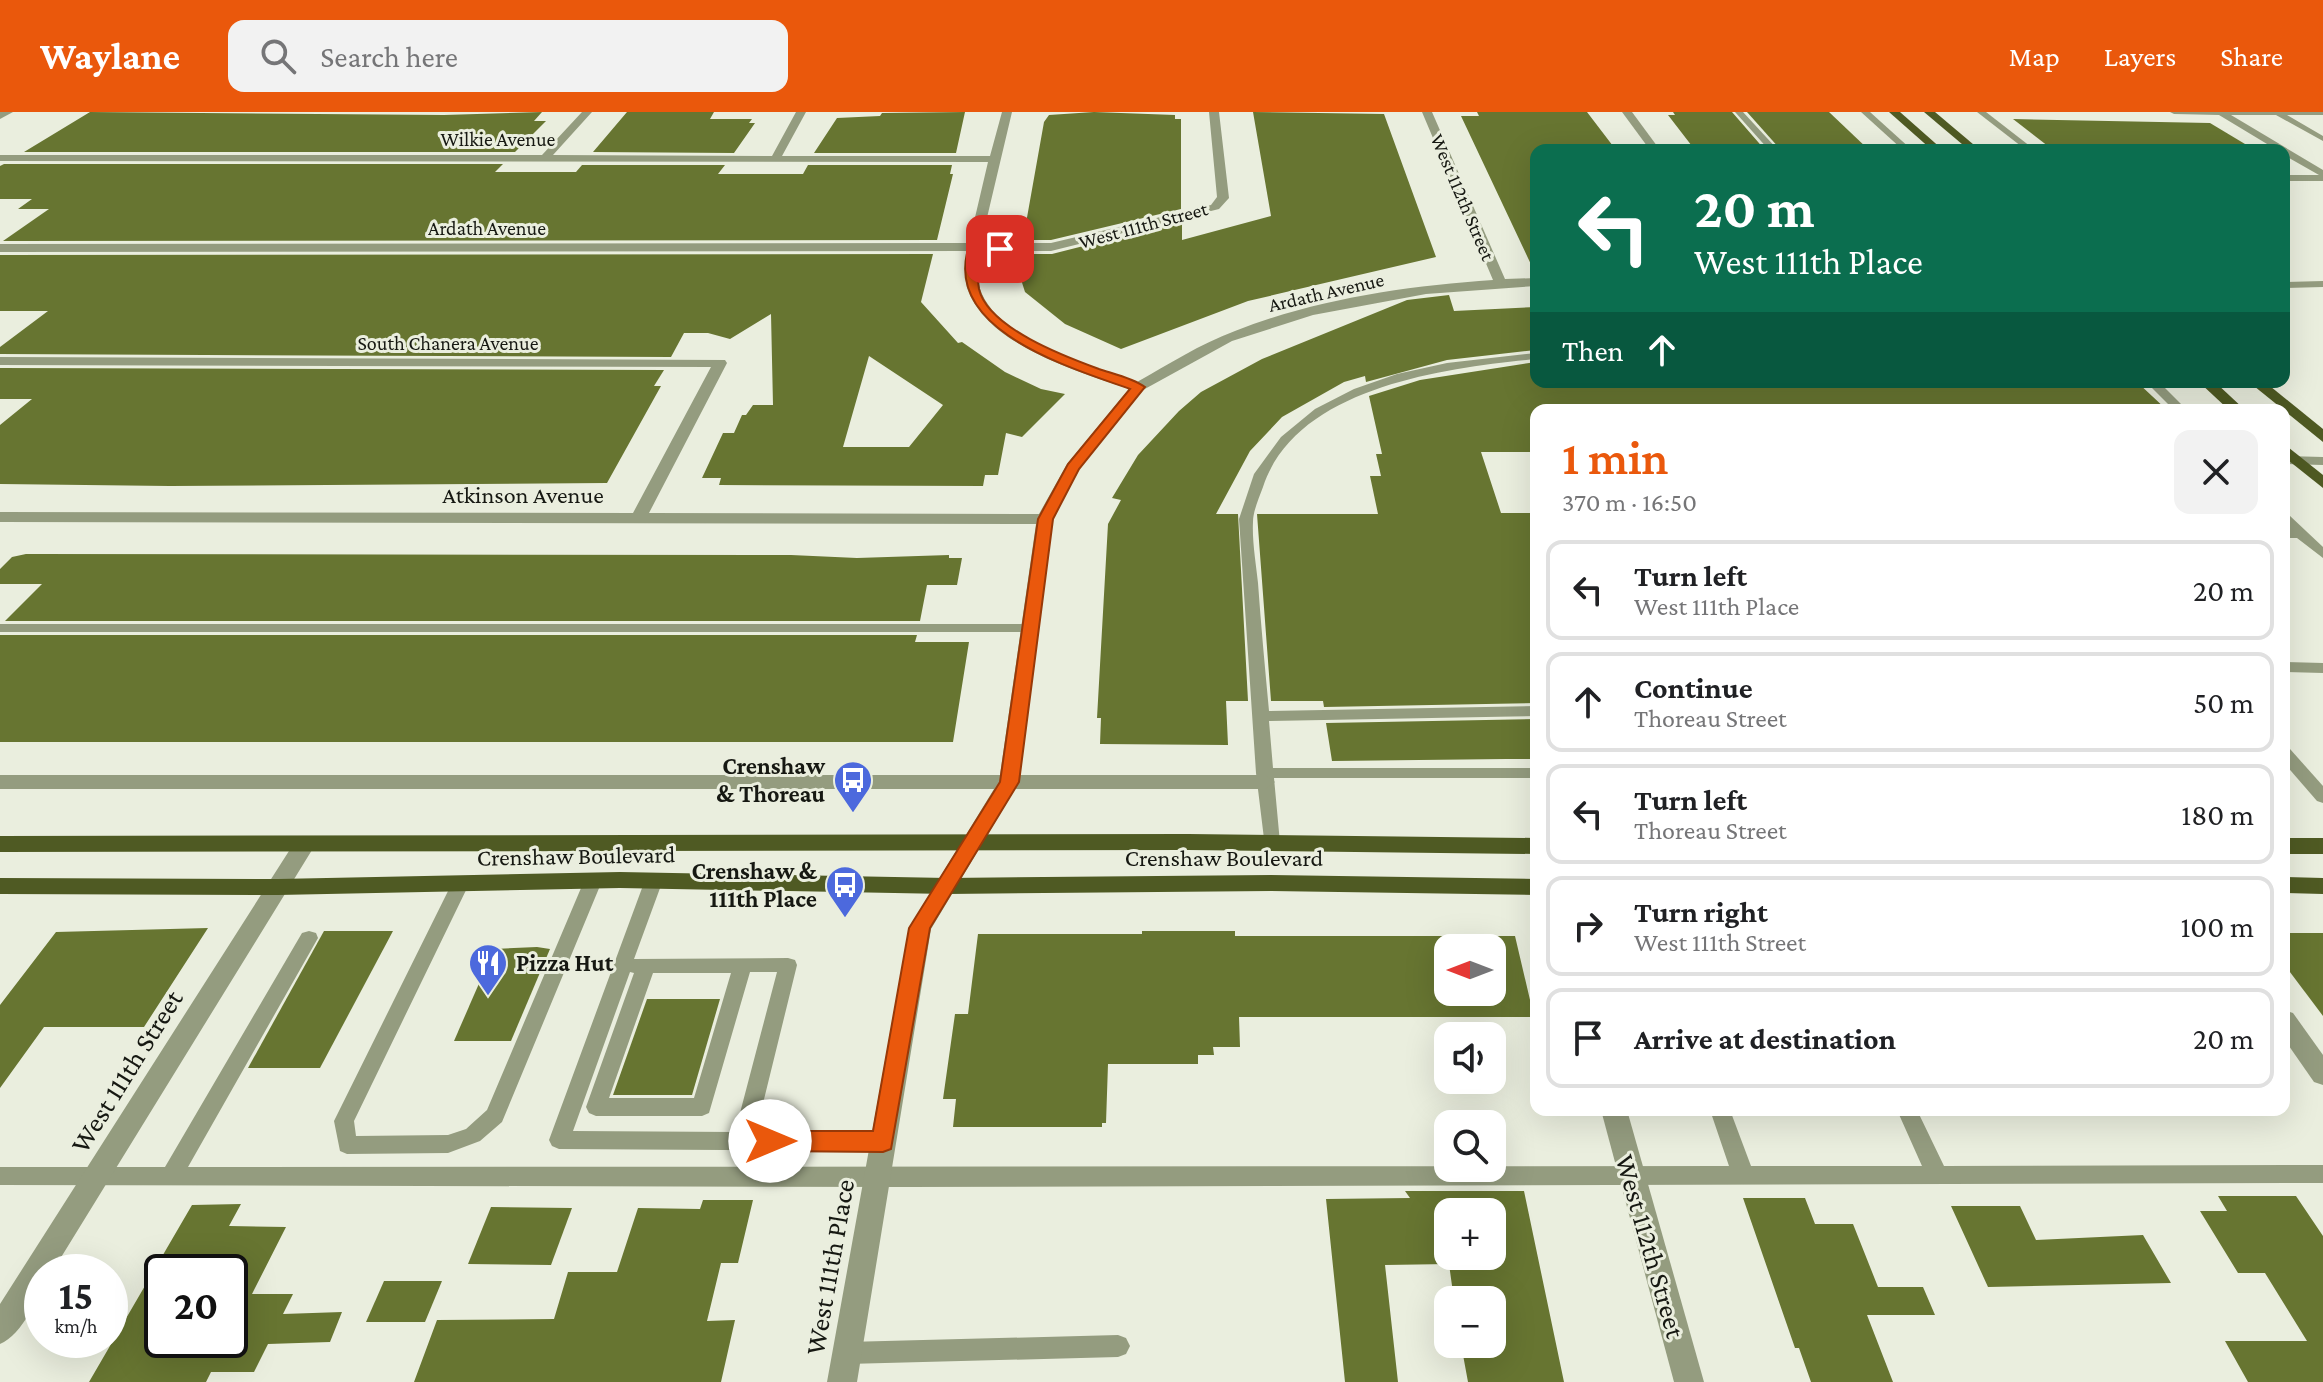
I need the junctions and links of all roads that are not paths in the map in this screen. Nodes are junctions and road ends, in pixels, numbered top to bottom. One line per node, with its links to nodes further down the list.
1 (8, 112): 17 (street)
2 (587, 112): 27 (street)
3 (801, 112): 29 (street)
4 (1007, 112): 30 (street)
5 (1214, 112): 34 (street, West 111th Street)
6 (1427, 112): 35 (street, West 112th Street)
7 (1627, 112): 19 (street)
8 (1739, 112): 20 (lane)
9 (1865, 112): 21 (lane)
10 (1894, 112): 22 (main road)
11 (1929, 112): 23 (main road)
12 (1981, 112): 24 (lane)
13 (2174, 112): 14 (lane)
14 (2221, 113): 15 (lane); 25 (lane)
15 (2277, 113): 16 (lane); 18 (lane)
16 (2323, 113)
17 (0, 116)
18 (2323, 139)
19 (1651, 144)
20 (1768, 144)
21 (1901, 144)
22 (1931, 144)
23 (1968, 144)
24 (2023, 144)
25 (2274, 144)
26 (2290, 154): 31 (lane)
27 (546, 157): 28 (street, Wilkie Avenue); 29 (street, Wilkie Avenue)
28 (0, 158)
29 (775, 159): 30 (street, Wilkie Avenue)
30 (996, 159): 34 (street)
31 (2323, 176): 32 (lane)
32 (2290, 178)
33 (0, 248): 34 (street, Ardath Avenue)
34 (973, 249): 41 (street)
35 (1500, 282): 36 (street, Ardath Avenue); 41 (street, Ardath Avenue)
36 (1530, 282)
37 (2323, 284): 38 (lane)
38 (2290, 285)
39 (1530, 357): 66 (lane)
40 (0, 361): 55 (street, South Chanera Avenue)
41 (1138, 387): 56 (street)
42 (2158, 388): 45 (lane)
43 (2213, 388): 46 (main road)
44 (2263, 388): 47 (main road)
45 (2175, 404)
46 (2231, 404)
47 (2283, 404)
48 (2290, 410): 49 (main road)
49 (2323, 437)
50 (2290, 457): 52 (lane)
51 (2290, 458): 53 (main road)
52 (2323, 461)
53 (2323, 483)
54 (0, 517): 55 (street, Atkinson Avenue)
55 (638, 519): 56 (street, Atkinson Avenue)
56 (1045, 519): 62 (street)
57 (2290, 524): 59 (lane)
58 (2290, 534): 59 (lane)
59 (2300, 534): 60 (lane)
60 (2323, 554)
61 (0, 628): 62 (lane)
62 (1029, 628): 71 (street)
63 (2290, 667): 64 (lane)
64 (2323, 668)
65 (1530, 711): 66 (lane)
66 (1260, 716): 69 (lane)
67 (2290, 760): 72 (lane)
68 (1530, 773): 69 (lane)
69 (1264, 778): 71 (street); 74 (lane)
70 (0, 782): 71 (street)
71 (1009, 782): 73 (street, West 111th Place)
72 (2323, 797)
73 (972, 843): 74 (main road, Crenshaw Boulevard); 76 (main road, Crenshaw Boulevard); 85 (street, West 111th Place)
74 (1271, 843): 77 (main road, Crenshaw Boulevard)
75 (0, 844): 76 (main road, Crenshaw Boulevard)
76 (304, 845): 87 (street, West 111th Street)
77 (1530, 846)
78 (2290, 846): 79 (main road)
79 (2323, 846)
80 (654, 880): 81 (main road, Crenshaw Boulevard); 85 (main road, Crenshaw Boulevard); 92 (lane)
81 (593, 881): 82 (main road, Crenshaw Boulevard); 82 (lane)
82 (460, 884): 87 (main road, Crenshaw Boulevard)
83 (2290, 885): 86 (main road)
84 (0, 886): 87 (main road, Crenshaw Boulevard)
85 (947, 886): 88 (main road, Crenshaw Boulevard); 99 (street, West 111th Place)
86 (2323, 886)
87 (278, 887): 105 (street, West 111th Street)
88 (1530, 887)
89 (309, 938): 106 (lane)
90 (646, 966): 91 (lane); 91 (lane); 92 (lane)
91 (742, 966): 98 (lane)
92 (622, 967): 98 (lane)
93 (2290, 1028): 94 (street)
94 (2323, 1075)
95 (1616, 1116): 104 (street, West 112th Street)
96 (1722, 1116): 102 (lane)
97 (1910, 1116): 100 (lane)
98 (743, 1141): 99 (lane)
99 (883, 1142): 107 (street, West 111th Place)
100 (1937, 1174): 101 (lane); 102 (lane)
101 (2323, 1174)
102 (1743, 1175): 104 (lane)
103 (0, 1176): 105 (lane)
104 (1631, 1176): 107 (lane); 112 (street, West 112th Street)
105 (96, 1177): 106 (lane); 108 (street, West 111th Street)
106 (171, 1177): 107 (lane)
107 (876, 1178): 110 (street, West 111th Place)
108 (0, 1330)
109 (1118, 1346): 110 (lane)
110 (847, 1353): 111 (street, West 111th Place)
111 (842, 1382)
112 (1689, 1382)

